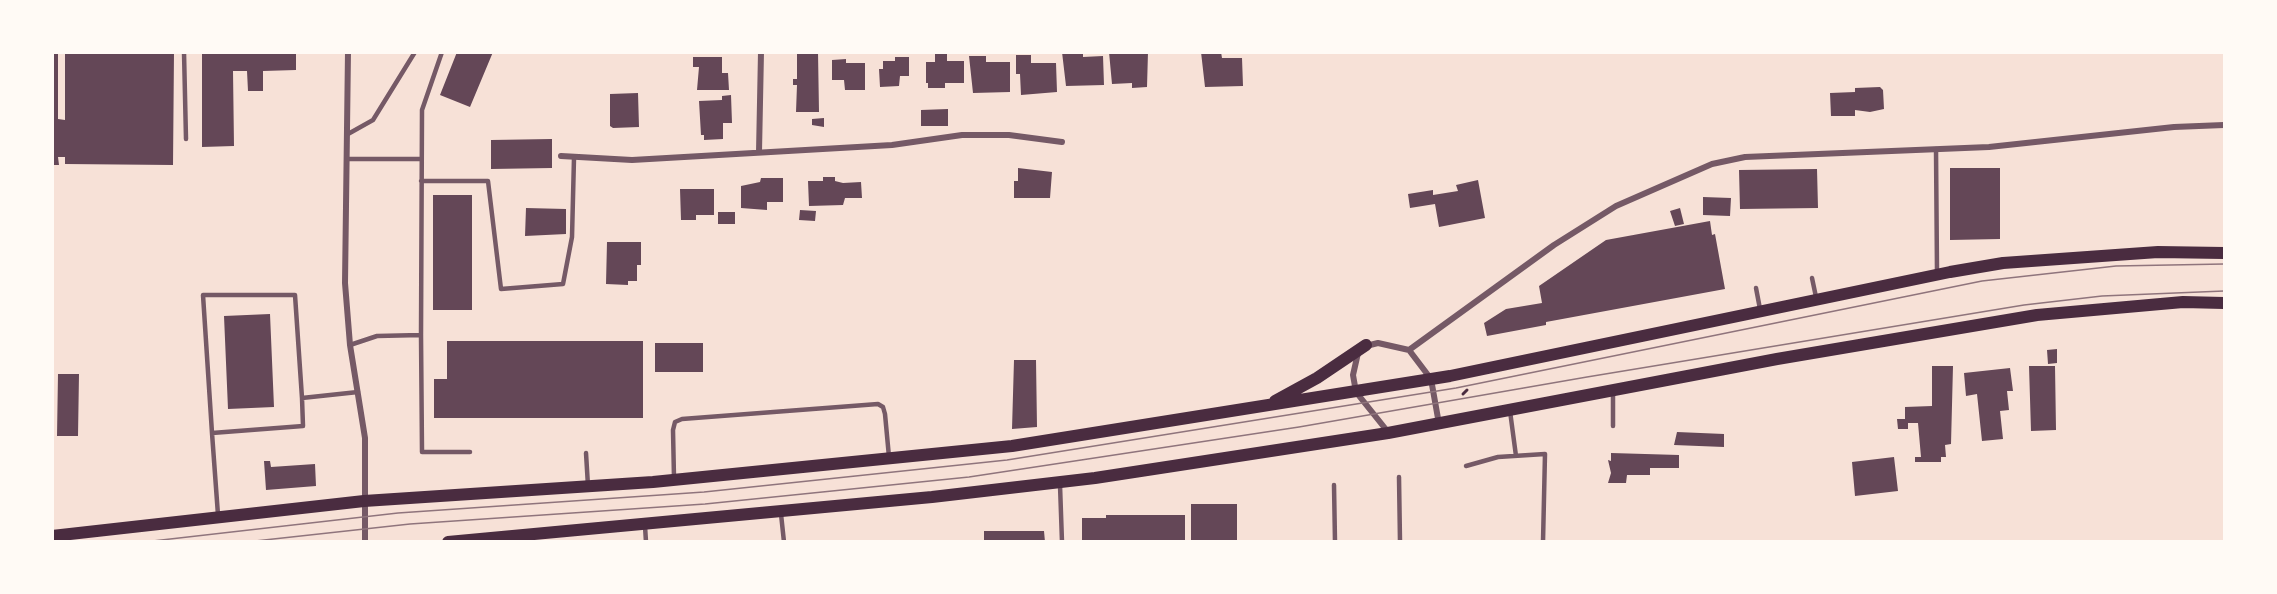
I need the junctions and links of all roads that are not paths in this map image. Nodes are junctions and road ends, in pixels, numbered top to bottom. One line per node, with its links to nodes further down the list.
1 (184, 52): 8 (lane)
2 (348, 52): 7 (street)
3 (415, 52): 7 (lane)
4 (442, 52): 15 (lane)
5 (761, 52): 11 (street)
6 (2224, 125): 10 (street)
7 (348, 134): 14 (street)
8 (186, 139)
9 (1062, 142): 11 (street)
10 (1936, 149): 18 (lane); 27 (street)
11 (759, 152): 13 (street)
12 (561, 156): 13 (street)
13 (574, 158): 16 (lane)
14 (348, 159): 15 (lane); 25 (street)
15 (421, 159): 16 (lane)
16 (421, 181): 24 (lane)
17 (2224, 253): 18 (main road)
18 (1937, 274): 21 (main road)
19 (1812, 278): 21 (lane)
20 (1756, 288): 23 (lane)
21 (1816, 300): 23 (main road)
22 (2224, 303): 29 (main road)
23 (1761, 312): 28 (main road)
24 (421, 335): 25 (lane); 39 (lane)
25 (350, 345): 30 (street)
26 (1366, 345): 27 (street); 31 (street); 33 (main road)
27 (1409, 350): 28 (street)
28 (1431, 379): 31 (main road); 35 (street)
29 (1613, 390): 34 (main road); 36 (lane)
30 (358, 392): 32 (lane); 49 (street)
31 (1356, 392): 33 (main road); 38 (street)
32 (302, 398): 37 (lane); 37 (lane)
33 (1267, 406): 42 (main road)
34 (1510, 411): 35 (main road); 41 (lane)
35 (1439, 424): 38 (main road)
36 (1613, 426)
37 (212, 433): 51 (lane)
38 (1388, 433): 46 (main road)
39 (470, 452)
40 (586, 453): 48 (lane)
41 (1516, 456): 43 (lane); 61 (lane)
42 (890, 460): 45 (main road); 45 (lane)
43 (1466, 466)
44 (1399, 477): 60 (lane)
45 (675, 480): 48 (main road)
46 (1060, 482): 50 (main road); 58 (lane)
47 (1334, 485): 59 (lane)
48 (588, 487): 49 (main road)
49 (364, 501): 51 (main road); 54 (street)
50 (781, 511): 52 (main road); 57 (lane)
51 (218, 518): 53 (main road)
52 (644, 524): 55 (main road); 56 (lane)
53 (52, 536)
54 (365, 542)
55 (448, 542)
56 (646, 542)
57 (784, 542)
58 (1062, 542)
59 (1335, 542)
60 (1400, 542)
61 (1543, 542)

